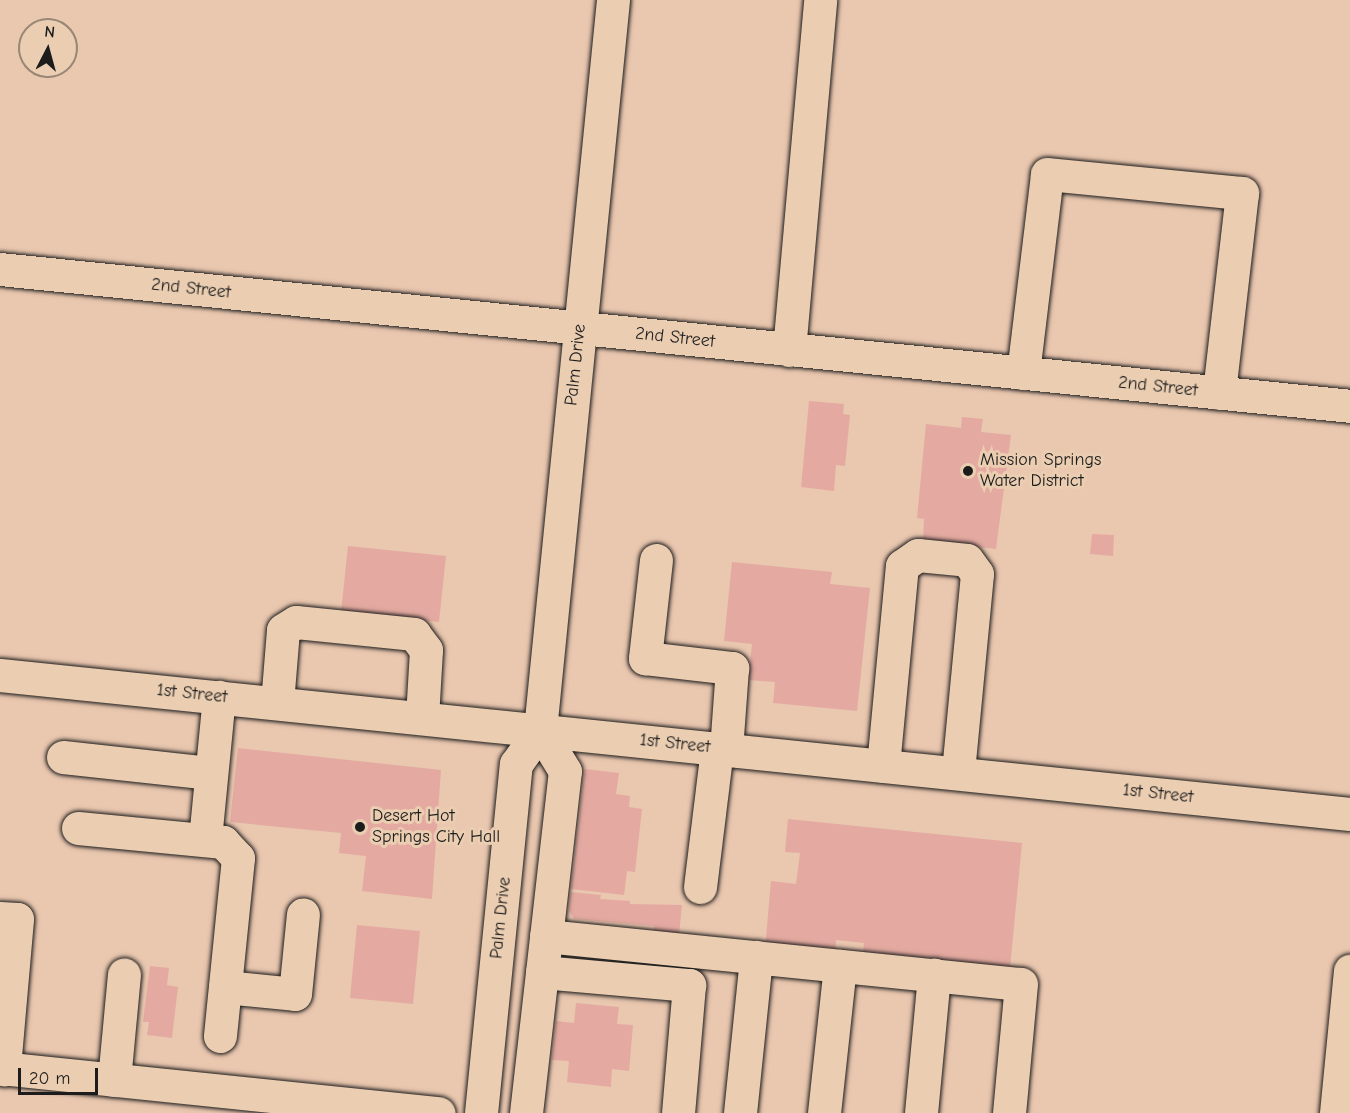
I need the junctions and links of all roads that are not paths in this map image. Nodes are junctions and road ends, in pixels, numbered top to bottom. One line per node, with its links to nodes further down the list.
1 (613, 0): 4 (street, Palm Drive)
2 (820, 0): 5 (street)
3 (0, 269): 4 (street, 2nd Street)
4 (580, 329): 5 (street, 2nd Street); 14 (street, Palm Drive)
5 (789, 350): 6 (street, 2nd Street)
6 (1023, 373): 7 (street, 2nd Street); 7 (street)
7 (1219, 393): 8 (street, 2nd Street)
8 (1350, 406)
9 (656, 560): 15 (street)
10 (0, 675): 11 (street, 1st Street)
11 (219, 697): 12 (street, 1st Street); 18 (street)
12 (277, 703): 13 (street, 1st Street); 13 (street)
13 (422, 718): 14 (street, 1st Street)
14 (540, 729): 15 (street, 1st Street); 26 (street); 38 (street, Palm Drive)
15 (722, 749): 17 (street, 1st Street); 23 (street)
16 (63, 757): 18 (street)
17 (884, 766): 19 (street, 1st Street); 19 (street)
18 (211, 773): 22 (street)
19 (958, 774): 20 (street, 1st Street)
20 (1350, 814)
21 (78, 828): 22 (street)
22 (205, 839): 33 (street)
23 (700, 887)
24 (303, 914): 33 (street)
25 (0, 918): 35 (street)
26 (546, 936): 27 (street); 30 (street)
27 (756, 957): 28 (street); 41 (street)
28 (840, 966): 32 (street); 42 (street)
29 (1350, 971): 45 (street)
30 (542, 972): 39 (street); 40 (street)
31 (124, 974): 36 (street)
32 (934, 975): 43 (street); 44 (street)
33 (225, 987): 34 (street)
34 (220, 1036)
35 (2, 1068): 36 (street)
36 (114, 1080): 37 (street)
37 (439, 1113)
38 (481, 1113)
39 (526, 1113)
40 (678, 1113)
41 (740, 1113)
42 (824, 1113)
43 (921, 1113)
44 (1009, 1113)
45 (1336, 1113)

